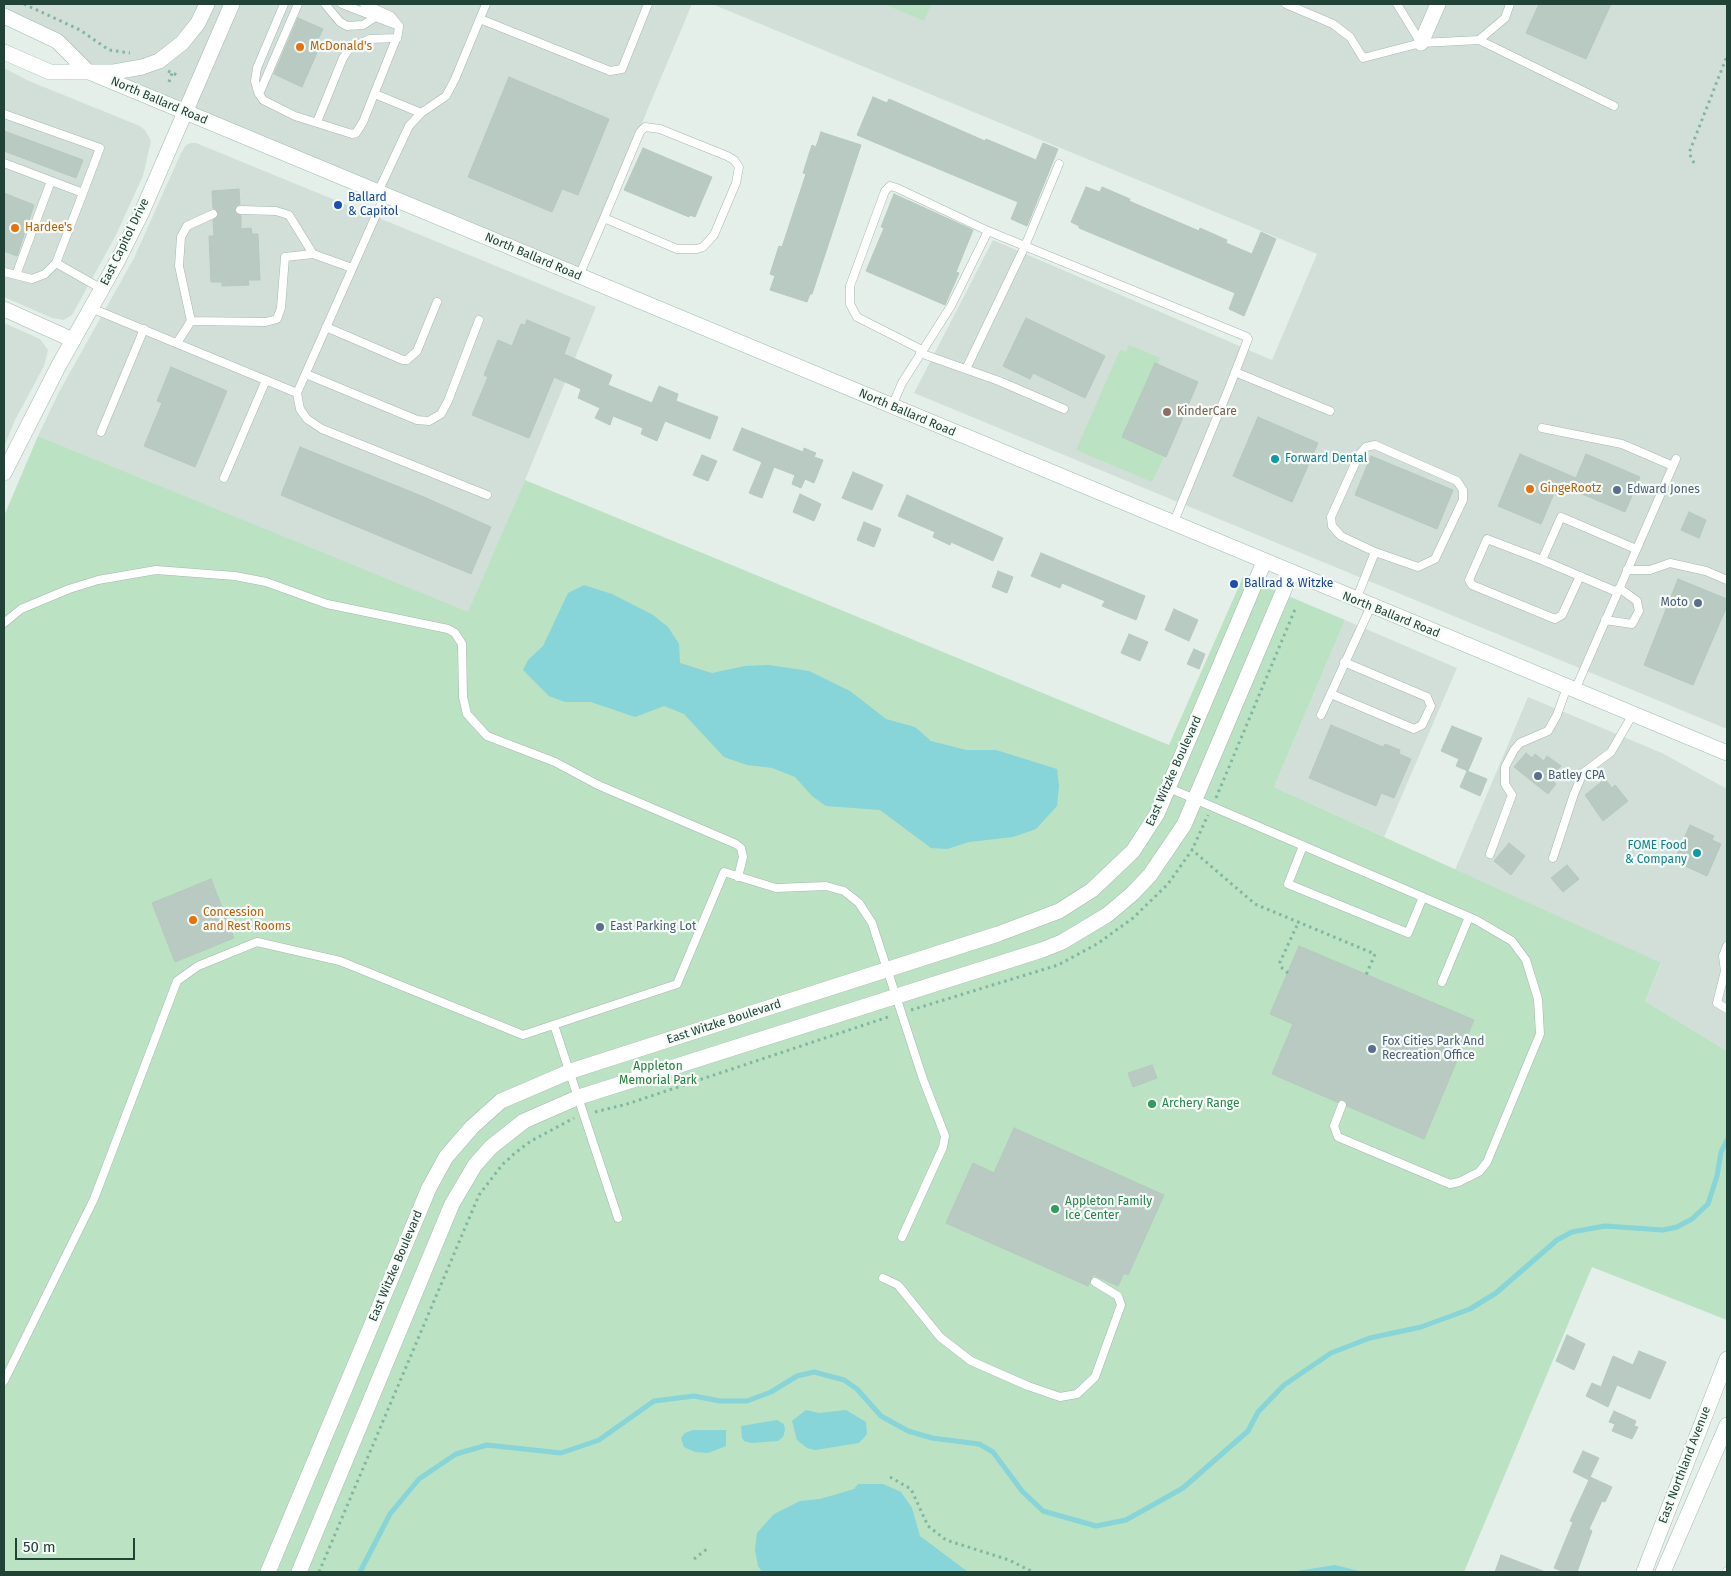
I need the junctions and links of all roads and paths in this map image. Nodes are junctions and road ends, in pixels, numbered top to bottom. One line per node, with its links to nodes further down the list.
1 (24, 4): 23 (path)
2 (207, 4): 25 (street)
3 (232, 4): 33 (street, East Capitol Drive)
4 (284, 4): 30 (lane)
5 (298, 4): 30 (lane)
6 (325, 4): 16 (lane)
7 (342, 4): 16 (lane)
8 (364, 4): 18 (lane)
9 (486, 4): 17 (lane)
10 (648, 4): 17 (lane)
11 (1286, 4): 21 (lane)
12 (1397, 4): 21 (lane)
13 (1438, 4): 21 (street)
14 (1510, 4): 20 (lane)
15 (4, 16): 25 (street, North Ballard Road)
16 (374, 18): 18 (lane)
17 (480, 19): 34 (lane)
18 (398, 26): 19 (lane)
19 (397, 38): 31 (lane); 36 (lane)
20 (1479, 40): 21 (lane); 32 (lane)
21 (1421, 43)
22 (4, 52): 25 (street, North Ballard Road)
23 (134, 53)
24 (1727, 56): 37 (path)
25 (87, 71): 33 (street, North Ballard Road)
26 (168, 71): 27 (path)
27 (172, 73): 28 (path); 29 (path)
28 (179, 76)
29 (168, 82)
30 (259, 94): 36 (lane)
31 (375, 94): 34 (lane); 36 (lane)
32 (1614, 106)
33 (184, 112): 42 (street, North Ballard Road); 54 (street, East Capitol Drive)
34 (421, 113): 42 (lane)
35 (4, 114): 41 (lane)
36 (317, 122)
37 (1694, 163)
38 (4, 164): 40 (lane)
39 (1059, 164): 47 (lane)
40 (51, 181): 41 (lane); 52 (lane)
41 (83, 193): 49 (lane)
42 (381, 194): 50 (lane); 53 (street, North Ballard Road)
43 (240, 210): 48 (lane)
44 (213, 214): 59 (lane)
45 (604, 218): 45 (lane); 53 (lane)
46 (988, 231): 47 (lane); 64 (lane); 64 (lane)
47 (1025, 246): 65 (lane); 66 (lane)
48 (313, 254): 50 (lane); 59 (lane)
49 (56, 263): 52 (lane); 54 (lane)
50 (352, 268): 60 (lane)
51 (4, 272): 52 (lane)
52 (16, 275)
53 (580, 276): 70 (street, North Ballard Road)
54 (102, 289): 56 (street, East Capitol Drive)
55 (437, 302): 60 (lane)
56 (91, 308): 61 (lane); 62 (street, East Capitol Drive)
57 (4, 309): 62 (street)
58 (479, 320): 67 (lane)
59 (191, 321): 63 (lane)
60 (326, 327): 67 (lane)
61 (144, 329): 63 (lane); 74 (lane)
62 (73, 340): 75 (street, East Capitol Drive)
63 (177, 343): 68 (lane)
64 (921, 351): 65 (lane); 70 (lane)
65 (966, 368): 71 (lane)
66 (1235, 372): 72 (lane); 79 (lane)
67 (306, 374): 69 (lane)
68 (266, 380): 69 (lane); 77 (lane)
69 (297, 393): 78 (lane)
70 (892, 406): 79 (street, North Ballard Road)
71 (1064, 408)
72 (1330, 410)
73 (1542, 428): 80 (lane)
74 (101, 432)
75 (8, 454): 76 (street, East Capitol Drive)
76 (4, 473)
77 (224, 478)
78 (487, 495)
79 (1172, 524): 83 (street, North Ballard Road)
80 (1636, 550): 82 (lane); 84 (lane)
81 (1376, 552): 81 (lane); 89 (lane)
82 (1542, 560): 86 (lane); 86 (lane)
83 (1264, 562): 85 (street, North Ballard Road); 100 (street, East Witzke Boulevard)
84 (1627, 570): 87 (lane); 88 (lane)
85 (1291, 573): 89 (street, North Ballard Road); 101 (street)
86 (1580, 576): 88 (lane)
87 (1727, 580)
88 (1618, 590): 92 (lane); 92 (lane)
89 (1356, 600): 90 (street, North Ballard Road)
90 (1370, 606): 94 (lane); 95 (street, North Ballard Road)
91 (1296, 607): 102 (path)
92 (1605, 620): 95 (lane)
93 (4, 624): 108 (lane)
94 (1344, 662): 96 (lane); 96 (lane)
95 (1571, 689): 97 (street, North Ballard Road); 106 (lane)
96 (1331, 694): 98 (lane)
97 (1633, 714): 99 (street, North Ballard Road); 107 (lane)
98 (1321, 716)
99 (1727, 753)
100 (1169, 788): 101 (lane); 113 (street, East Witzke Boulevard)
101 (1196, 800): 102 (lane); 103 (street)
102 (1212, 807): 104 (lane); 105 (path)
103 (1177, 838): 105 (path); 117 (street)
104 (1303, 846): 109 (lane); 109 (lane)
105 (1192, 850): 111 (path); 119 (path)
106 (1490, 854)
107 (1553, 858)
108 (738, 877): 113 (lane); 120 (lane)
109 (1423, 897): 110 (lane)
110 (1469, 917): 116 (lane); 123 (lane)
111 (1299, 921): 114 (path); 115 (path)
112 (1727, 946): 118 (lane)
113 (888, 970): 117 (lane); 121 (street, East Witzke Boulevard)
114 (1288, 973)
115 (1366, 975)
116 (1442, 982)
117 (896, 996): 119 (lane); 122 (street)
118 (1727, 1009)
119 (902, 1013): 124 (path); 126 (lane)
120 (554, 1025): 121 (lane); 130 (lane)
121 (571, 1071): 122 (lane); 135 (street, East Witzke Boulevard)
122 (579, 1097): 124 (lane); 136 (street)
123 (1342, 1105)
124 (584, 1115): 125 (lane); 137 (path)
125 (618, 1218)
126 (902, 1237)
127 (883, 1278): 128 (lane)
128 (1095, 1282)
129 (1727, 1359): 139 (street, East Northland Avenue)
130 (4, 1381)
131 (1727, 1425): 140 (street, East Northland Avenue)
132 (890, 1477): 138 (path)
133 (707, 1549): 134 (path)
134 (694, 1559)
135 (268, 1572)
136 (299, 1572)
137 (319, 1572)
138 (1032, 1572)
139 (1644, 1572)
140 (1663, 1572)

